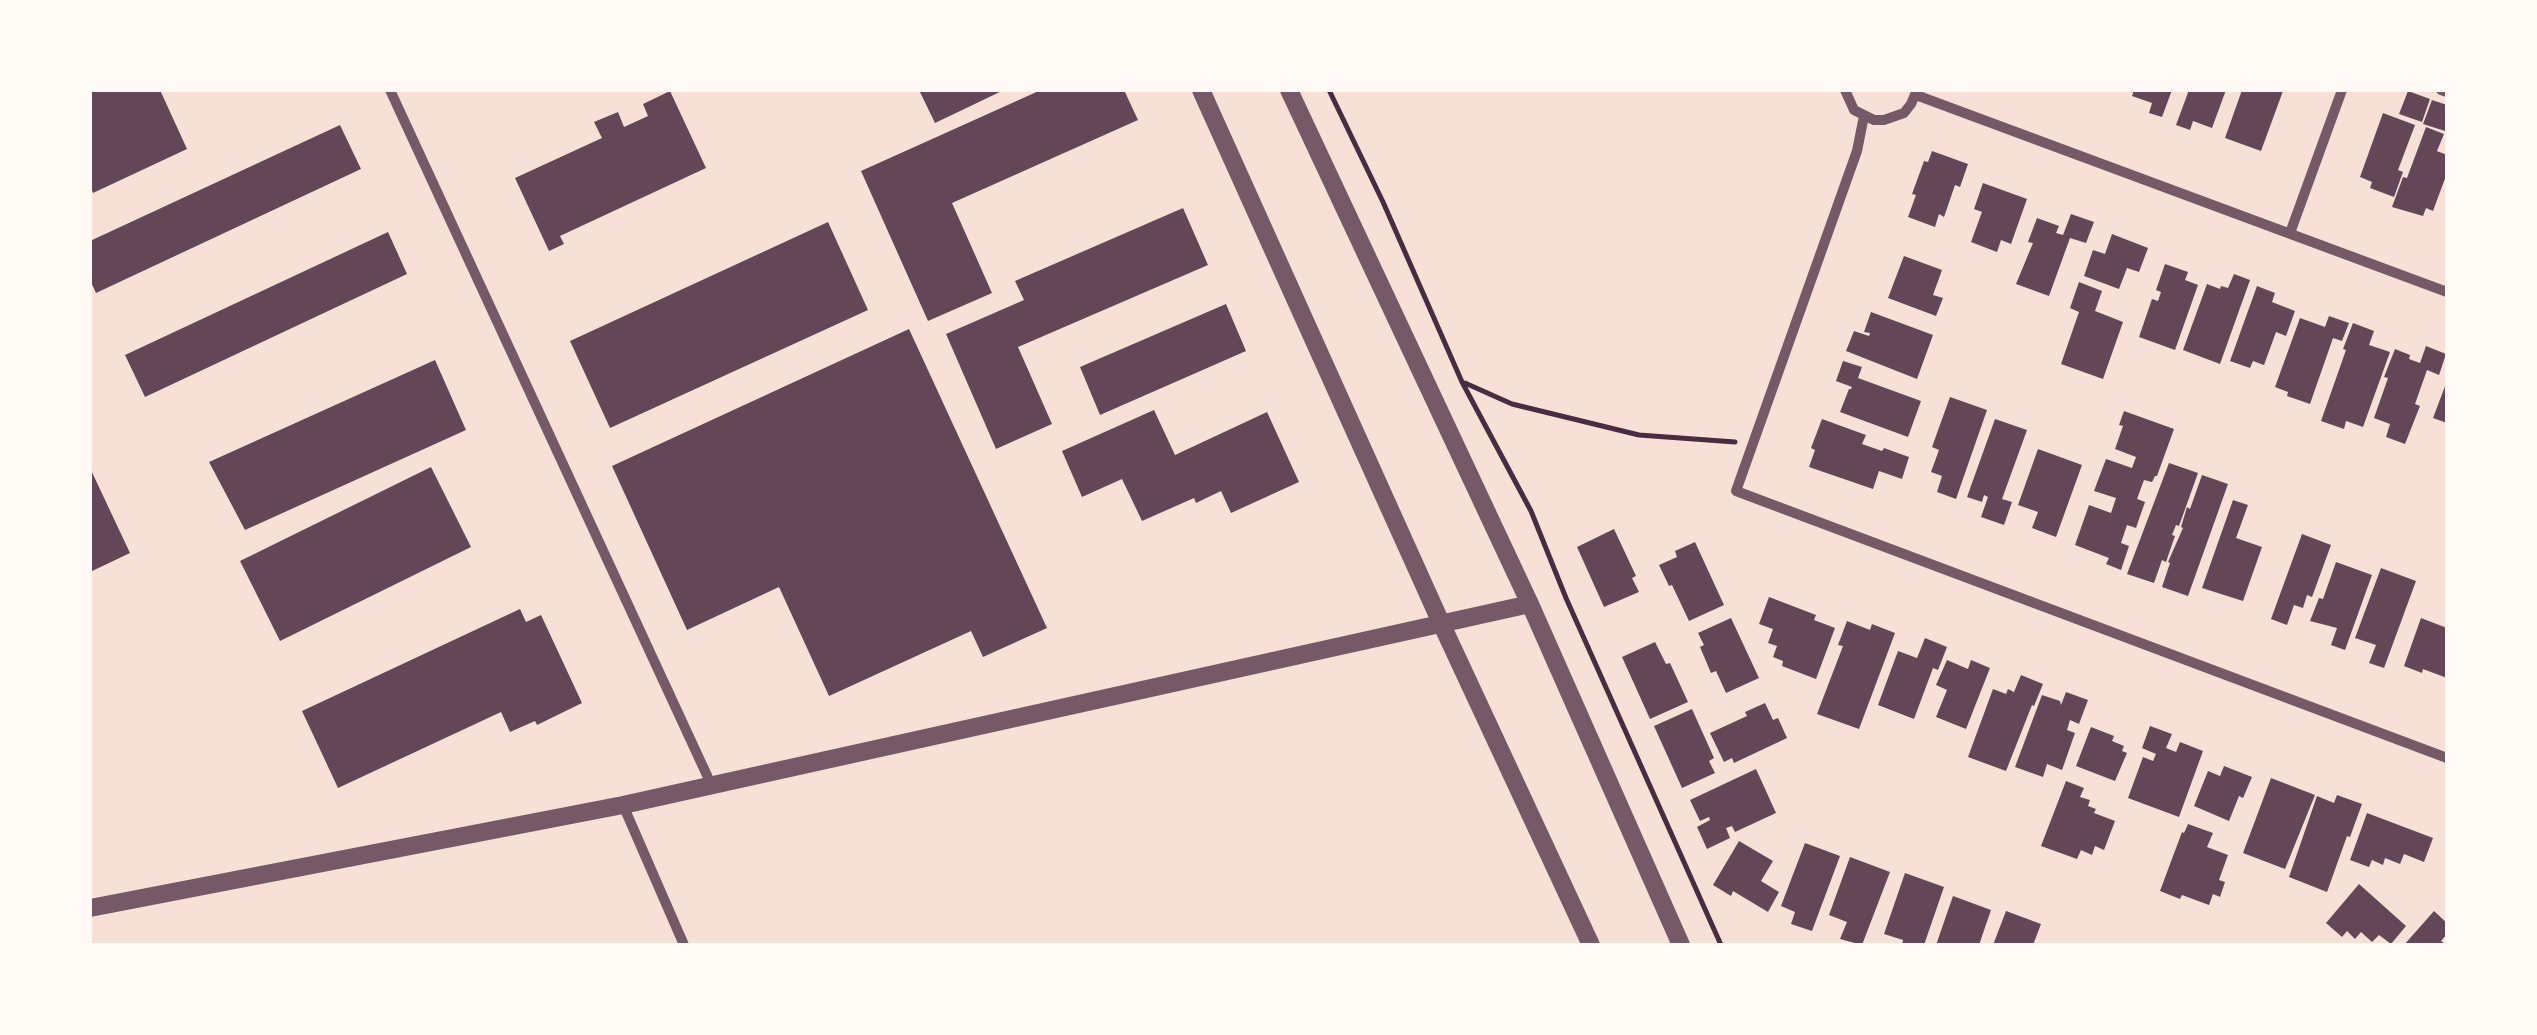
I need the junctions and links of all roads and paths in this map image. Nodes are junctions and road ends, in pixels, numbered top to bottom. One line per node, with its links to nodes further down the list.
1 (390, 90): 16 (street)
2 (1201, 90): 14 (street)
3 (1290, 90): 13 (street)
4 (1329, 90): 11 (path)
5 (1845, 90): 8 (street)
6 (2342, 90): 9 (street)
7 (1916, 92): 8 (street); 9 (street)
8 (1864, 116): 12 (street)
9 (2290, 233): 10 (street)
10 (2447, 292)
11 (1462, 382): 12 (path); 22 (path)
12 (1754, 444): 15 (street)
13 (1530, 604): 14 (street); 21 (street)
14 (1442, 625): 16 (street); 20 (street)
15 (2447, 758)
16 (711, 784): 17 (street)
17 (623, 804): 18 (street); 19 (street)
18 (90, 908)
19 (684, 945)
20 (1591, 945)
21 (1681, 945)
22 (1721, 945)

